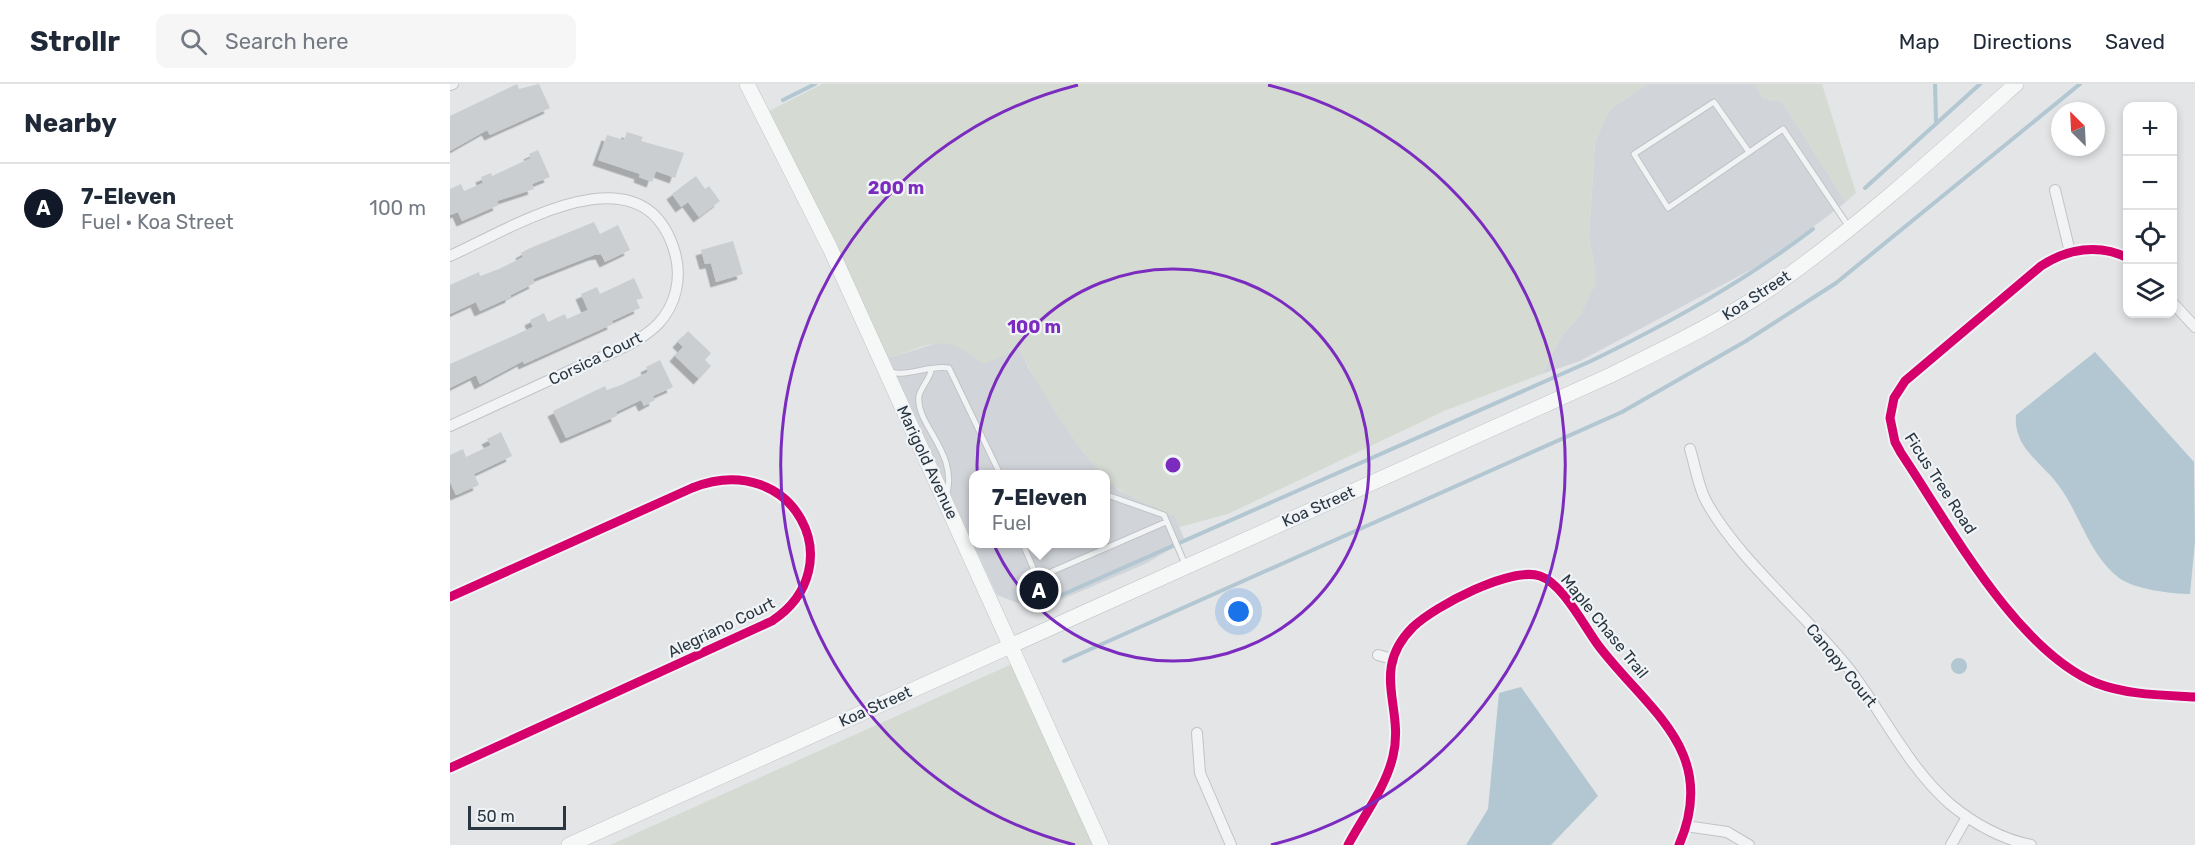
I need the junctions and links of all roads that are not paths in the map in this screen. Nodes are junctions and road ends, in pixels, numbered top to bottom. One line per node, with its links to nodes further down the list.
1 (747, 84): 12 (main road, Marigold Avenue)
2 (2016, 84): 5 (main road, Koa Street)
3 (1749, 152): 3 (lane); 5 (lane)
4 (2055, 190): 6 (street)
5 (1850, 228): 22 (main road, Koa Street)
6 (2070, 252): 8 (street, Ficus Tree Road); 27 (street, Ficus Tree Road)
7 (450, 256): 13 (street, Corsica Court)
8 (2123, 257)
9 (2177, 307): 10 (street)
10 (2195, 327)
11 (932, 371): 12 (lane); 15 (lane); 17 (lane)
12 (887, 372): 17 (main road, Marigold Avenue)
13 (450, 426)
14 (1690, 449): 30 (street, Canopy Court)
15 (998, 470)
16 (1110, 496): 18 (lane)
17 (945, 499): 24 (main road, Marigold Avenue)
18 (1166, 522): 19 (lane); 22 (lane)
19 (1110, 546)
20 (1025, 548): 21 (lane)
21 (1106, 548)
22 (1186, 566): 24 (main road, Koa Street)
23 (450, 597): 29 (street, Alegriano Court)
24 (1011, 645): 32 (main road, Koa Street); 33 (main road, Marigold Avenue)
25 (1378, 655): 26 (street)
26 (1392, 659): 31 (street, Maple Chase Trail); 35 (street, Maple Chase Trail)
27 (2195, 697)
28 (1197, 733): 34 (street)
29 (450, 768)
30 (1967, 817): 38 (street); 39 (street, Canopy Court)
31 (1686, 826): 36 (street, Maple Chase Trail); 37 (street)
32 (569, 845)
33 (1101, 845)
34 (1232, 845)
35 (1348, 845)
36 (1680, 845)
37 (1749, 845)
38 (1951, 845)
39 (2031, 845)

